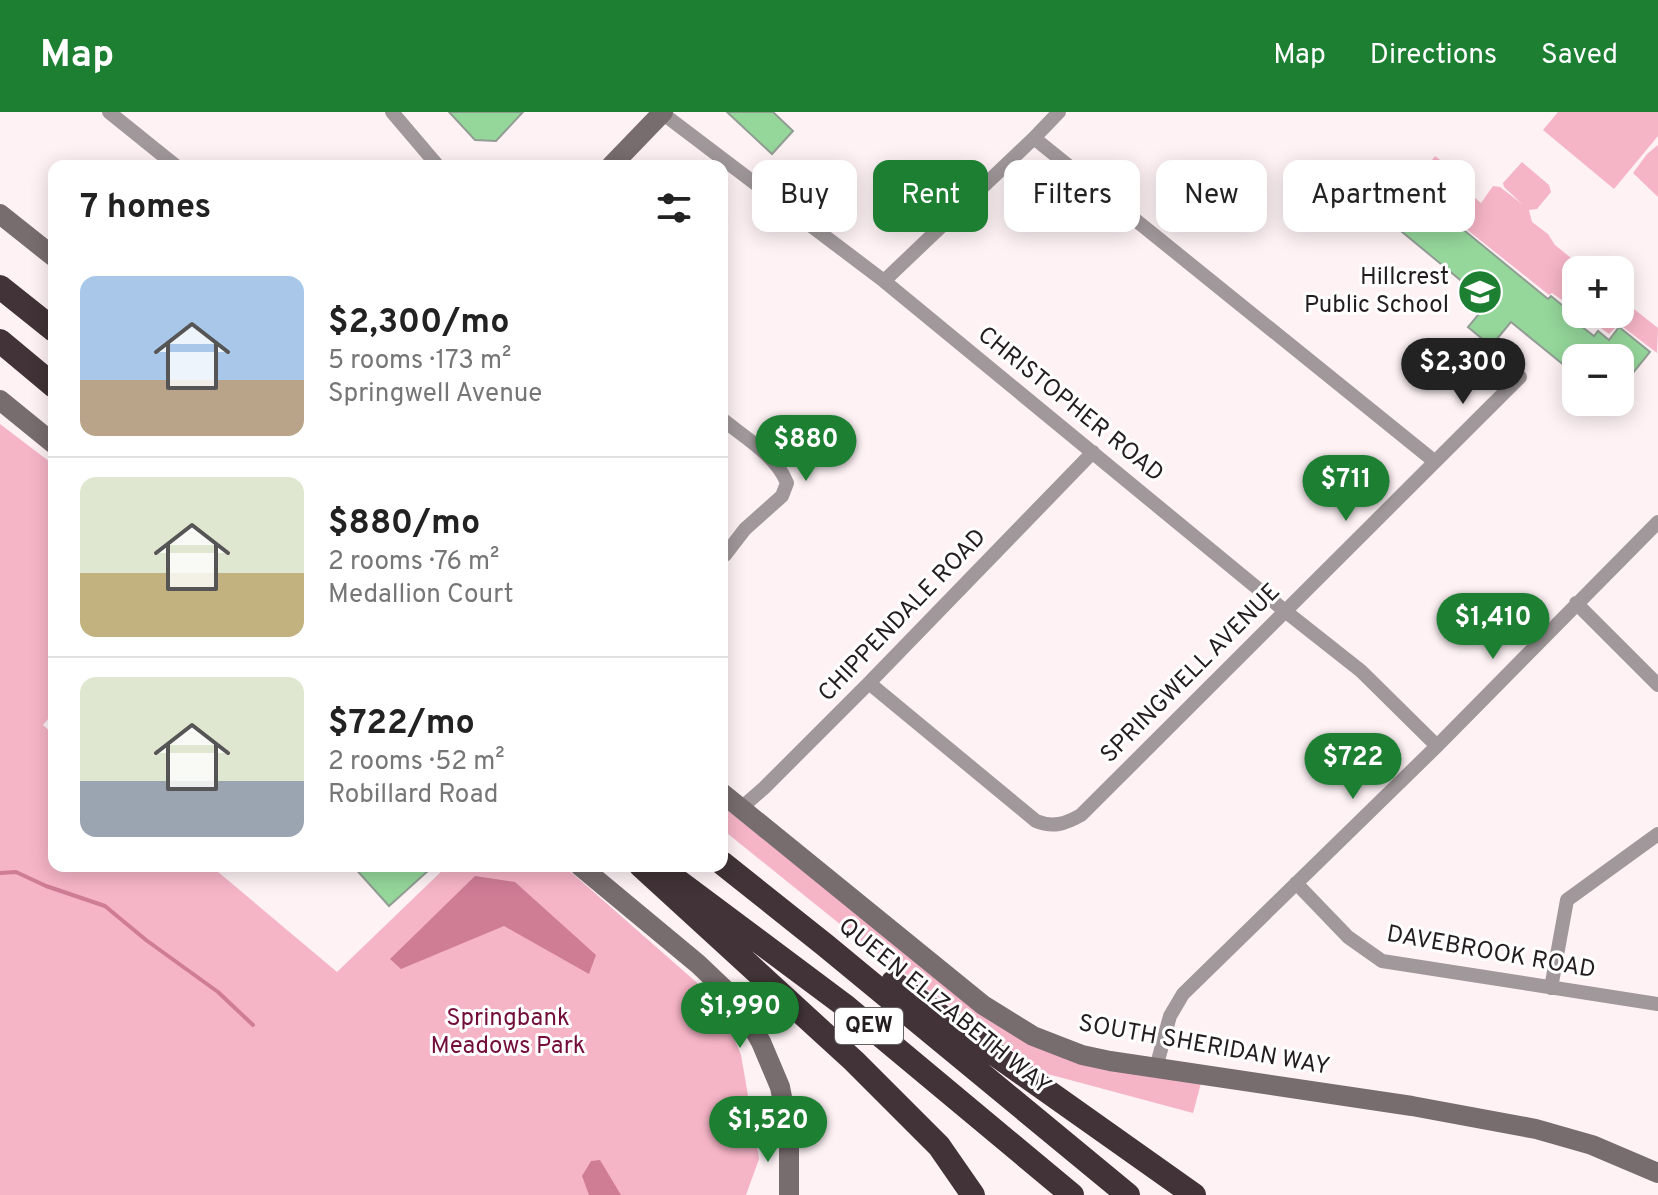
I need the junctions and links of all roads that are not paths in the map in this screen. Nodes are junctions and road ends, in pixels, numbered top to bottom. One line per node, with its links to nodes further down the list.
1 (109, 112): 6 (street)
2 (392, 112): 7 (street)
3 (663, 112): 8 (street); 9 (street, CHRISTOPHER ROAD)
4 (1059, 112): 5 (street)
5 (1034, 138): 13 (street); 23 (street)
6 (169, 160)
7 (432, 160)
8 (617, 160)
9 (726, 160)
10 (728, 162): 13 (street, CHRISTOPHER ROAD)
11 (0, 214): 12 (street)
12 (48, 252)
13 (884, 281): 22 (street, CHRISTOPHER ROAD)
14 (0, 287): 15 (highway)
15 (48, 325)
16 (0, 341): 18 (highway)
17 (1520, 377): 23 (street, SPRINGWELL AVENUE)
18 (48, 381)
19 (0, 400): 21 (street)
20 (728, 424): 25 (street)
21 (48, 439)
22 (1093, 452): 27 (street, CHRISTOPHER ROAD); 28 (street, CHIPPENDALE ROAD)
23 (1434, 461): 27 (street, SPRINGWELL AVENUE)
24 (1658, 522): 26 (street)
25 (728, 551)
26 (1576, 603): 29 (street); 30 (street)
27 (1285, 611): 28 (street, SPRINGWELL AVENUE); 30 (street, CHRISTOPHER ROAD)
28 (869, 683): 32 (street, CHIPPENDALE ROAD)
29 (1658, 685)
30 (1437, 746): 38 (street)
31 (728, 798): 32 (street, SOUTH SHERIDAN WAY)
32 (741, 808): 42 (street, SOUTH SHERIDAN WAY)
33 (1658, 834): 40 (street)
34 (728, 868): 39 (highway, QUEEN ELIZABETH WAY / QEW)
35 (587, 872): 44 (street)
36 (648, 872): 45 (highway)
37 (666, 872): 46 (highway, QEW)
38 (1296, 883): 40 (street, DAVEBROOK ROAD); 42 (street)
39 (825, 945): 47 (highway, QUEEN ELIZABETH WAY / QEW); 48 (highway)
40 (1551, 988): 41 (street, DAVEBROOK ROAD)
41 (1658, 1004)
42 (1156, 1068): 43 (street, SOUTH SHERIDAN WAY)
43 (1658, 1173)
44 (789, 1195)
45 (973, 1195)
46 (1072, 1195)
47 (1128, 1195)
48 (1194, 1195)

